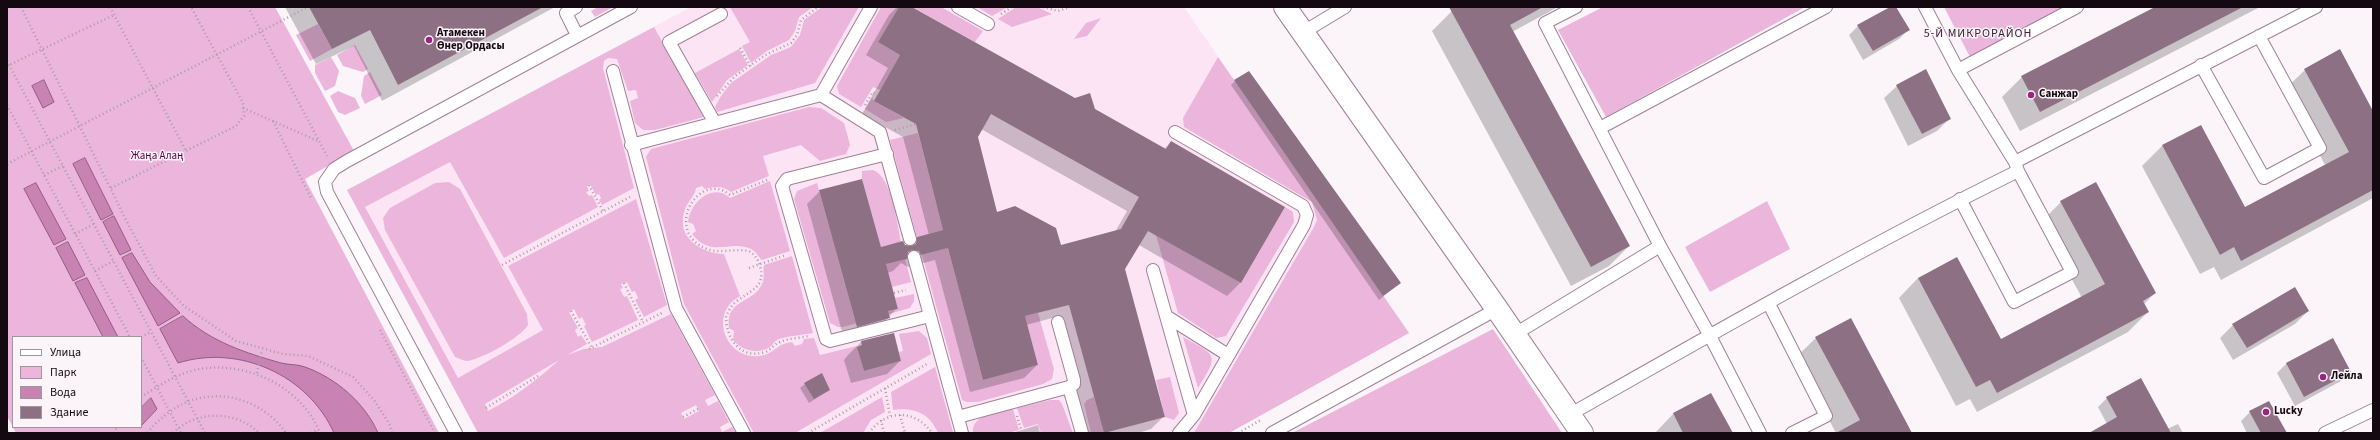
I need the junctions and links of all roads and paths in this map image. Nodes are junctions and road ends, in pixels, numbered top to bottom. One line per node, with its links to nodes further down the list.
1 (21, 7): 32 (path)
2 (110, 7): 25 (path)
3 (191, 7): 33 (path)
4 (248, 7): 27 (path)
5 (308, 7): 27 (path)
6 (576, 7): 29 (lane)
7 (631, 7): 29 (lane)
8 (818, 7): 37 (path)
9 (871, 7): 41 (lane)
10 (958, 7): 26 (lane)
11 (1012, 7): 26 (path)
12 (1043, 7): 23 (path)
13 (1055, 7): 23 (path)
14 (1070, 7): 22 (path)
15 (1285, 7): 28 (street)
16 (1345, 7): 28 (lane)
17 (1576, 7): 47 (lane)
18 (1826, 7): 47 (lane)
19 (1925, 7): 38 (lane)
20 (2077, 7): 38 (lane)
21 (2316, 7): 30 (lane)
22 (1063, 9): 23 (path)
23 (1053, 11)
24 (721, 14): 44 (lane)
25 (114, 15): 32 (path); 40 (path)
26 (991, 21)
27 (261, 32): 33 (path); 50 (path)
28 (1302, 33): 84 (street)
29 (577, 35): 59 (lane)
30 (2259, 36): 35 (lane); 35 (lane)
31 (740, 48): 37 (path)
32 (42, 50): 36 (path); 46 (path)
33 (217, 56): 40 (path); 43 (path)
34 (7, 61): 36 (path)
35 (2201, 65): 58 (lane)
36 (8, 66): 51 (path)
37 (751, 67): 44 (path)
38 (1958, 70): 58 (lane)
39 (613, 71): 52 (lane)
40 (153, 89): 46 (path); 54 (path)
41 (821, 95): 44 (lane); 49 (lane)
42 (7, 105): 53 (path)
43 (243, 108): 50 (path); 54 (path)
44 (712, 118): 52 (lane)
45 (916, 124): 49 (path)
46 (80, 126): 51 (path); 63 (path)
47 (1600, 128): 72 (lane)
48 (1175, 132): 97 (lane)
49 (880, 133): 55 (lane)
50 (319, 141): 59 (path)
51 (50, 142): 53 (path); 57 (path)
52 (631, 145): 83 (lane)
53 (32, 151): 56 (path); 60 (path)
54 (186, 151): 63 (path)
55 (887, 154): 61 (lane); 70 (lane)
56 (7, 164)
57 (63, 166): 60 (path); 67 (path)
58 (2016, 166): 65 (lane); 65 (lane)
59 (334, 169): 131 (lane)
60 (44, 175): 68 (path)
61 (787, 179): 73 (lane); 76 (path)
62 (589, 185): 66 (path)
63 (110, 188): 96 (path)
64 (635, 194): 66 (path)
65 (1960, 199): 82 (lane)
66 (603, 211): 71 (path)
67 (94, 224): 68 (path); 75 (path)
68 (75, 234): 80 (path)
69 (540, 239): 71 (path)
70 (910, 239)
71 (543, 243): 77 (path)
72 (1660, 246): 92 (lane); 95 (lane)
73 (800, 250): 76 (path); 91 (lane)
74 (914, 257): 86 (lane)
75 (113, 260): 80 (path); 90 (path)
76 (759, 264): 78 (path); 91 (path)
77 (502, 265)
78 (749, 268)
79 (1153, 270): 87 (lane)
80 (95, 271): 93 (path)
81 (624, 283): 88 (path)
82 (1769, 304): 95 (lane); 144 (lane)
83 (676, 308): 88 (path); 132 (lane)
84 (1497, 309): 92 (street); 141 (lane)
85 (572, 311): 88 (path)
86 (930, 316): 91 (lane); 98 (lane)
87 (1166, 316): 97 (lane); 113 (lane)
88 (643, 322)
89 (1058, 322): 103 (lane)
90 (151, 332): 94 (path); 102 (path)
91 (823, 334)
92 (1515, 334): 116 (street)
93 (129, 336)
94 (142, 336)
95 (1710, 336): 116 (lane); 143 (lane)
96 (262, 350): 100 (path); 130 (path)
97 (1228, 355): 113 (lane)
98 (941, 356): 105 (path); 117 (lane)
99 (142, 359): 104 (path)
100 (257, 373): 102 (path); 121 (path)
101 (538, 376): 108 (path)
102 (175, 378): 104 (path); 107 (path)
103 (1069, 386): 117 (lane); 139 (lane)
104 (157, 387): 106 (path); 111 (path)
105 (885, 388): 115 (path); 133 (path)
106 (142, 396)
107 (188, 402): 111 (path); 118 (path); 127 (path)
108 (486, 408)
109 (698, 409): 114 (path)
110 (2373, 410): 145 (lane)
111 (170, 411): 120 (path); 122 (path)
112 (900, 415): 115 (path); 136 (path); 137 (path)
113 (1194, 415): 140 (lane)
114 (683, 416)
115 (890, 416): 119 (path)
116 (1569, 416): 142 (street)
117 (958, 417): 138 (lane)
118 (197, 418): 120 (path); 125 (path); 126 (path)
119 (881, 420): 134 (path); 135 (path)
120 (178, 427): 123 (path); 124 (path)
121 (318, 429): 128 (path); 129 (path)
122 (148, 433)
123 (172, 433)
124 (181, 433)
125 (205, 433)
126 (259, 433)
127 (286, 433)
128 (311, 433)
129 (320, 433)
130 (392, 433)
131 (456, 433)
132 (744, 433)
133 (808, 433)
134 (869, 433)
135 (884, 433)
136 (905, 433)
137 (932, 433)
138 (962, 433)
139 (1082, 433)
140 (1179, 433)
141 (1272, 433)
142 (1582, 433)
143 (1760, 433)
144 (1792, 433)
145 (2324, 433)

